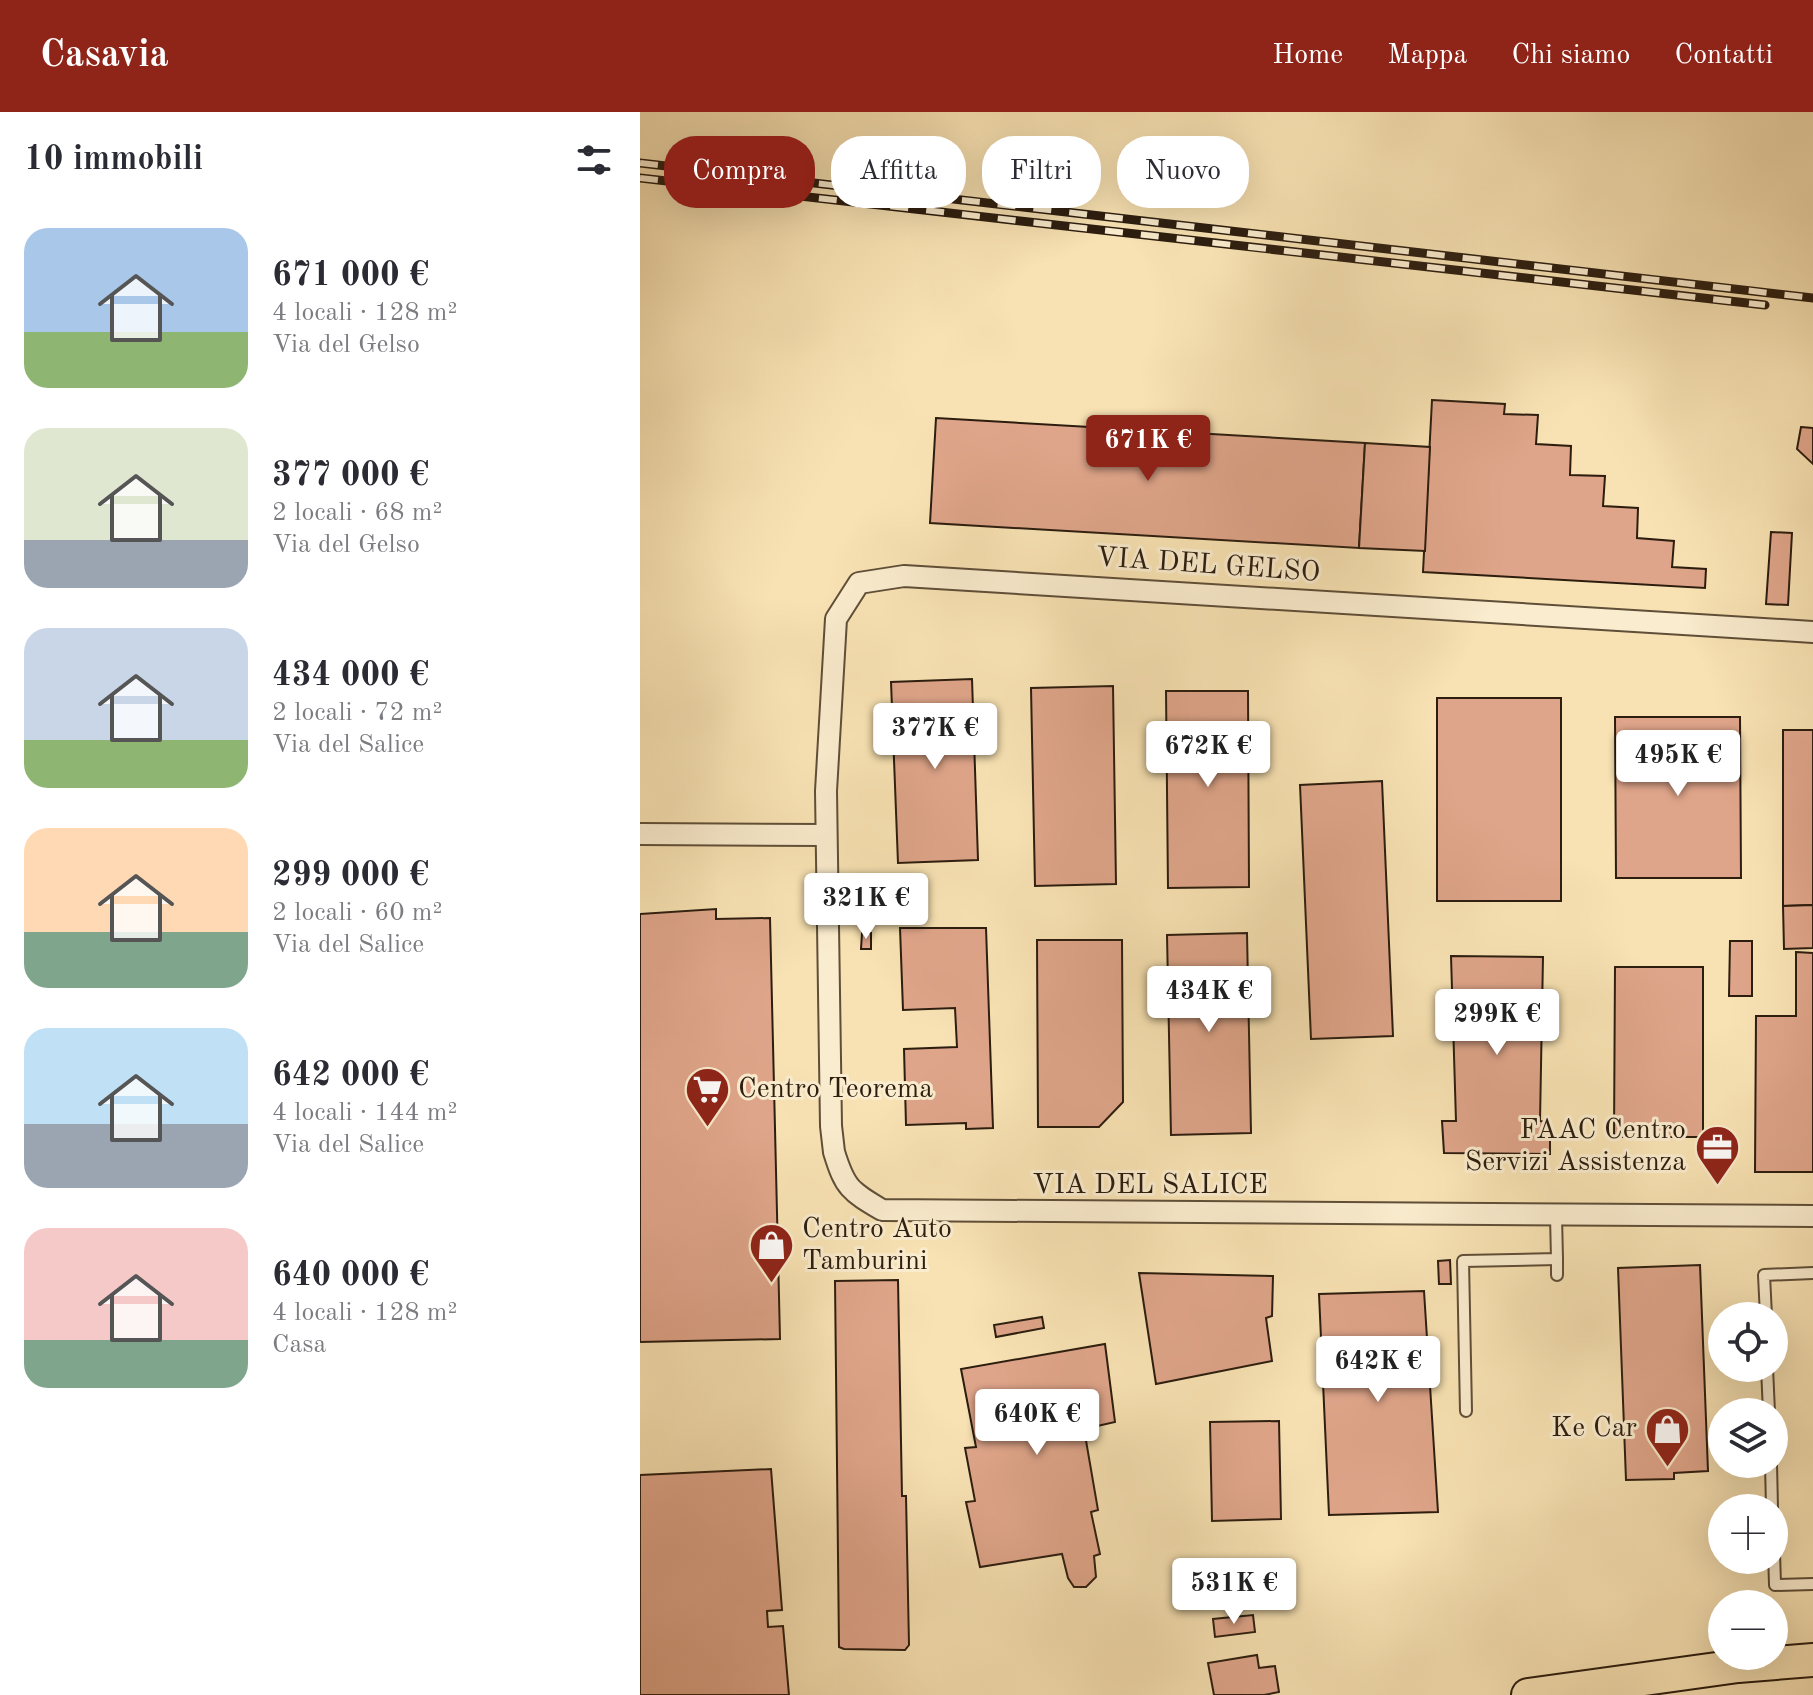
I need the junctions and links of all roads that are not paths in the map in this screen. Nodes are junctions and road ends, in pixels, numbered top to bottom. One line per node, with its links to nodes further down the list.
1 (1813, 632): 3 (street, VIA DEL GELSO)
2 (640, 834): 3 (street)
3 (825, 835): 4 (street, VIA DEL SALICE)
4 (1556, 1216): 5 (street, VIA DEL SALICE); 6 (lane)
5 (1813, 1216)
6 (1557, 1259): 8 (lane); 10 (lane)
7 (1813, 1273): 9 (lane)
8 (1557, 1275)
9 (1765, 1302)
10 (1466, 1411)
11 (1775, 1574): 12 (lane)
12 (1813, 1584)
13 (1813, 1660): 14 (main road)
14 (1536, 1694)

